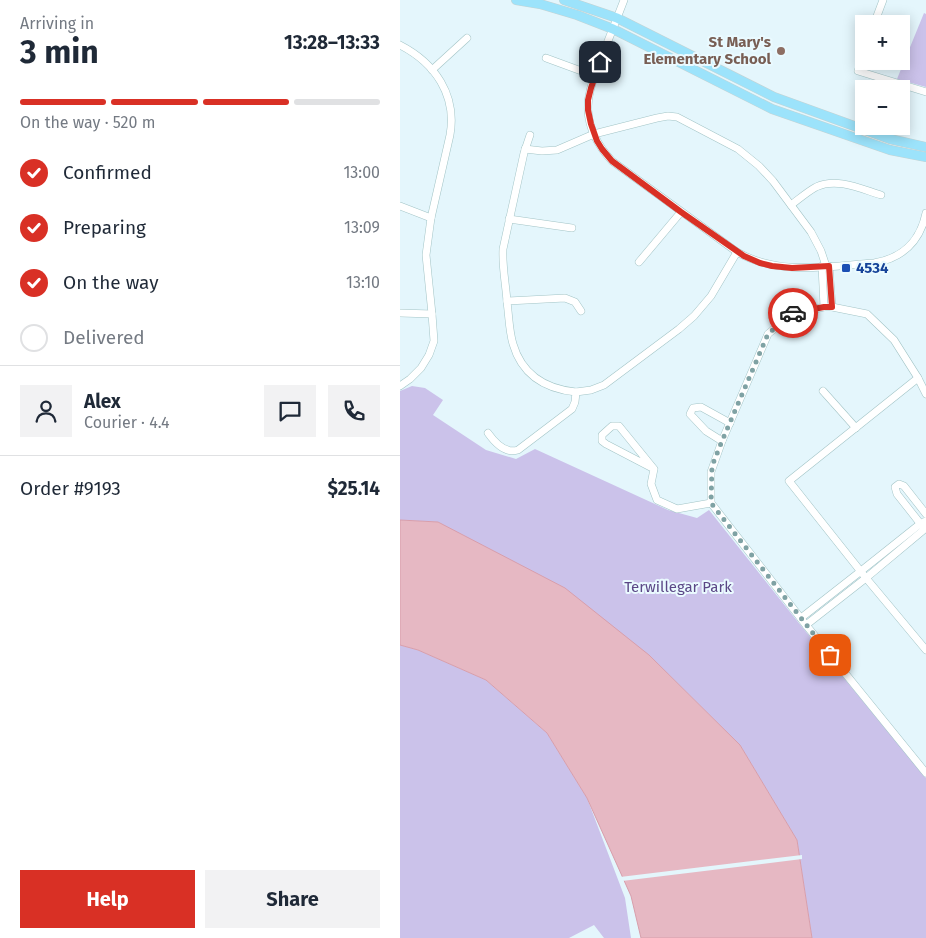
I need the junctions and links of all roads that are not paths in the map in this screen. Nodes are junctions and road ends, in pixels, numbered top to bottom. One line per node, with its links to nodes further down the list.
1 (516, 0): 7 (main road)
2 (564, 0): 6 (main road)
3 (624, 0): 6 (street)
4 (882, 0): 5 (street)
5 (877, 15)
6 (617, 18): 7 (street); 17 (main road)
7 (612, 29): 13 (street); 19 (main road)
8 (467, 38): 11 (street)
9 (400, 45): 11 (street)
10 (546, 58): 13 (street)
11 (432, 70): 25 (street)
12 (858, 70): 14 (street)
13 (595, 76): 15 (street)
14 (926, 92)
15 (594, 134): 18 (street); 21 (street); 23 (street)
16 (530, 135): 18 (street)
17 (926, 147)
18 (525, 149): 26 (street)
19 (926, 157)
20 (881, 195): 21 (street)
21 (791, 205): 30 (street)
22 (400, 206): 25 (street)
23 (681, 212): 28 (street); 29 (street)
24 (926, 217): 30 (street)
25 (432, 218): 35 (street)
26 (509, 218): 27 (street); 31 (street)
27 (572, 228)
28 (737, 252): 30 (street); 39 (street)
29 (639, 262)
30 (826, 266): 32 (street)
31 (507, 301): 33 (street); 39 (street)
32 (828, 307): 36 (street); 41 (street)
33 (581, 311)
34 (400, 313): 35 (street)
35 (432, 314): 37 (street)
36 (918, 378): 40 (street); 42 (street)
37 (400, 386)
38 (823, 390): 42 (street)
39 (576, 392): 43 (street)
40 (926, 394)
41 (730, 423): 44 (street); 44 (street)
42 (856, 428): 49 (street)
43 (488, 433)
44 (722, 441): 46 (street)
45 (654, 469): 45 (street); 46 (street)
46 (711, 503): 50 (street)
47 (926, 514): 48 (street)
48 (925, 526): 49 (street)
49 (864, 575): 50 (street); 51 (street); 52 (street)
50 (801, 618): 51 (street)
51 (806, 625): 53 (street)
52 (926, 650)
53 (926, 773)

